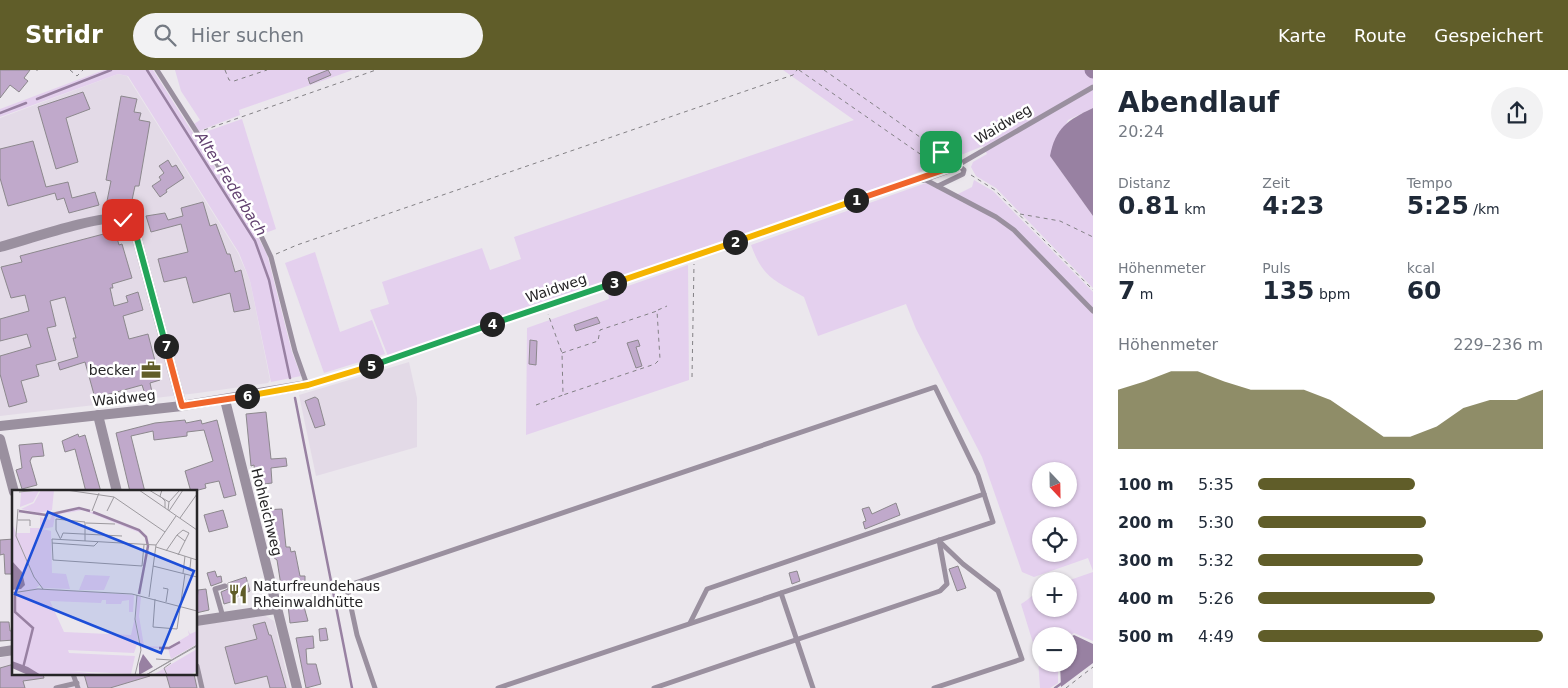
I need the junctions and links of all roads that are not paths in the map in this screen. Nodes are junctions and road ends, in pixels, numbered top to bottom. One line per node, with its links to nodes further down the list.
1 (157, 70): 8 (lane)
2 (1093, 87): 3 (lane, Waidweg)
3 (961, 167): 4 (street, Waidweg); 5 (lane)
4 (922, 178): 5 (lane); 8 (lane, Waidweg)
5 (938, 186): 7 (lane)
6 (0, 247): 10 (street)
7 (1093, 311)
8 (308, 385): 9 (street, Waidweg)
9 (225, 400): 10 (street, Waidweg); 20 (street, Hohleichweg)
10 (182, 406): 11 (street, Waidweg)
11 (98, 415): 12 (street, Waidweg); 15 (street)
12 (0, 426)
13 (0, 439): 14 (street)
14 (13, 490)
15 (117, 490)
16 (984, 494): 17 (lane); 23 (lane); 31 (lane)
17 (939, 540): 19 (lane); 24 (lane); 35 (lane)
18 (225, 586): 21 (lane)
19 (781, 593): 23 (lane); 24 (lane)
20 (276, 609): 21 (street); 30 (street, Hohleichweg)
21 (223, 617): 22 (street)
22 (198, 622)
23 (690, 623): 27 (lane)
24 (796, 639): 33 (lane); 34 (lane)
25 (198, 670): 29 (lane)
26 (78, 686): 28 (lane)
27 (507, 687): 32 (lane)
28 (56, 688)
29 (202, 688)
30 (297, 688)
31 (375, 688)
32 (498, 688)
33 (654, 688)
34 (813, 688)
35 (934, 688)

